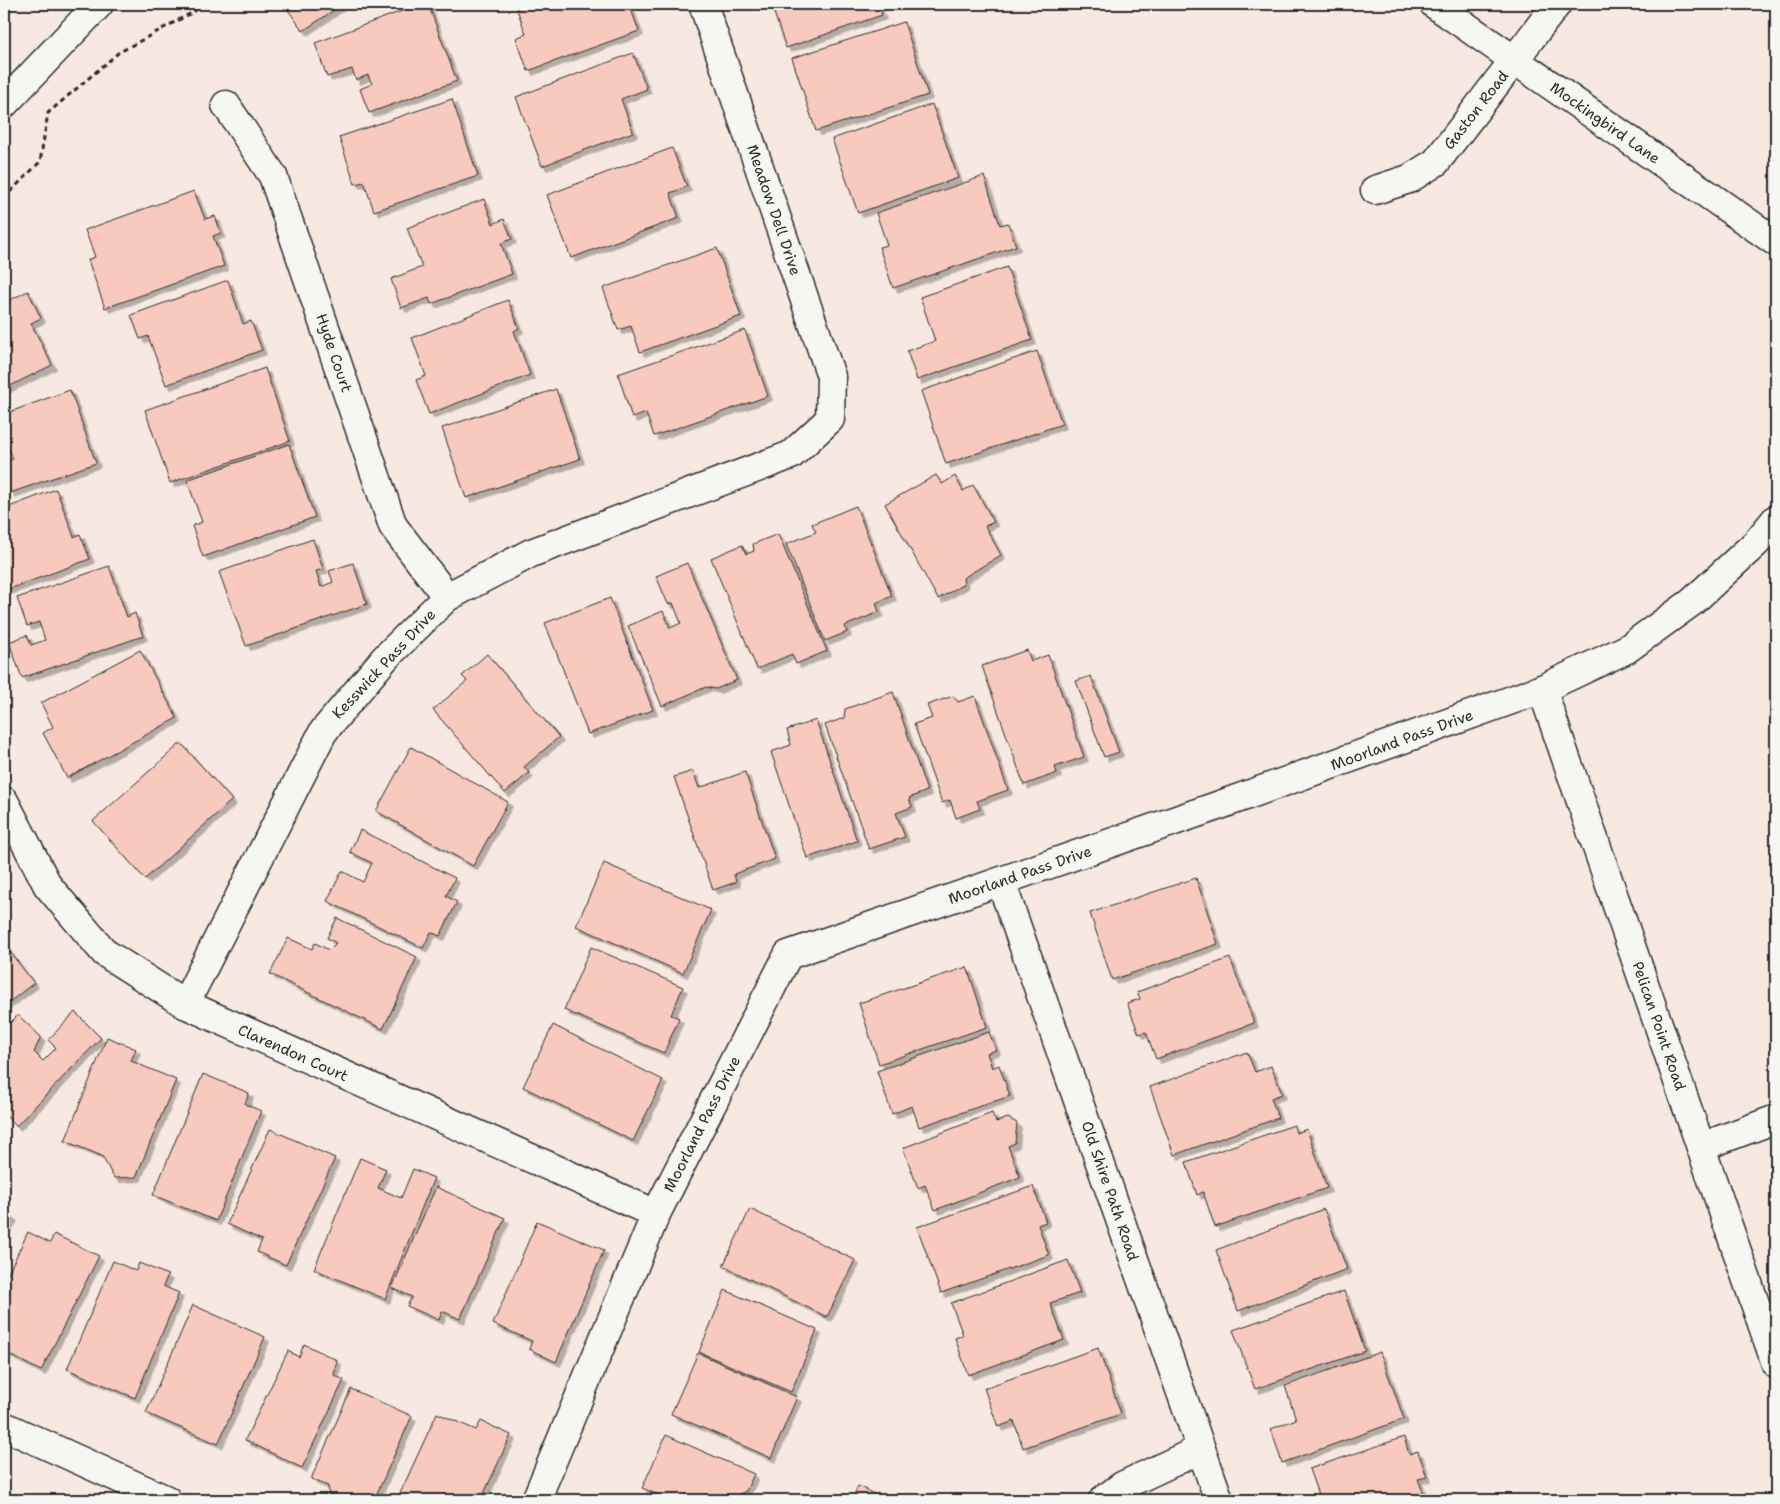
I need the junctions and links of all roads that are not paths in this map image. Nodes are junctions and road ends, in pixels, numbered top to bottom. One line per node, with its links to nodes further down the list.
1 (99, 4): 6 (street)
2 (703, 4): 10 (street, Meadow Dell Drive)
3 (1434, 4): 5 (street, Mockingbird Lane)
4 (1557, 4): 5 (street, Gaston Road)
5 (1515, 60): 8 (street, Gaston Road); 9 (street, Mockingbird Lane)
6 (4, 104)
7 (226, 105): 12 (street, Hyde Court)
8 (1375, 190)
9 (1776, 242)
10 (830, 419): 12 (street, Kesswick Pass Drive)
11 (1776, 520): 13 (street, Moorland Pass Drive)
12 (447, 597): 16 (street, Kesswick Pass Drive)
13 (1542, 689): 15 (street, Moorland Pass Drive); 18 (street, Pelican Point Road)
14 (4, 801): 16 (street, Clarendon Court)
15 (1000, 882): 19 (street, Moorland Pass Drive); 22 (street, Old Shire Path Road)
16 (185, 1004): 19 (street, Clarendon Court)
17 (1776, 1119): 18 (street)
18 (1701, 1147): 20 (street, Pelican Point Road)
19 (656, 1214): 24 (street, Moorland Pass Drive)
20 (1776, 1364)
21 (4, 1426): 23 (street)
22 (1201, 1449): 25 (street); 26 (street, Old Shire Path Road)
23 (167, 1500)
24 (536, 1500)
25 (1103, 1500)
26 (1219, 1500)

